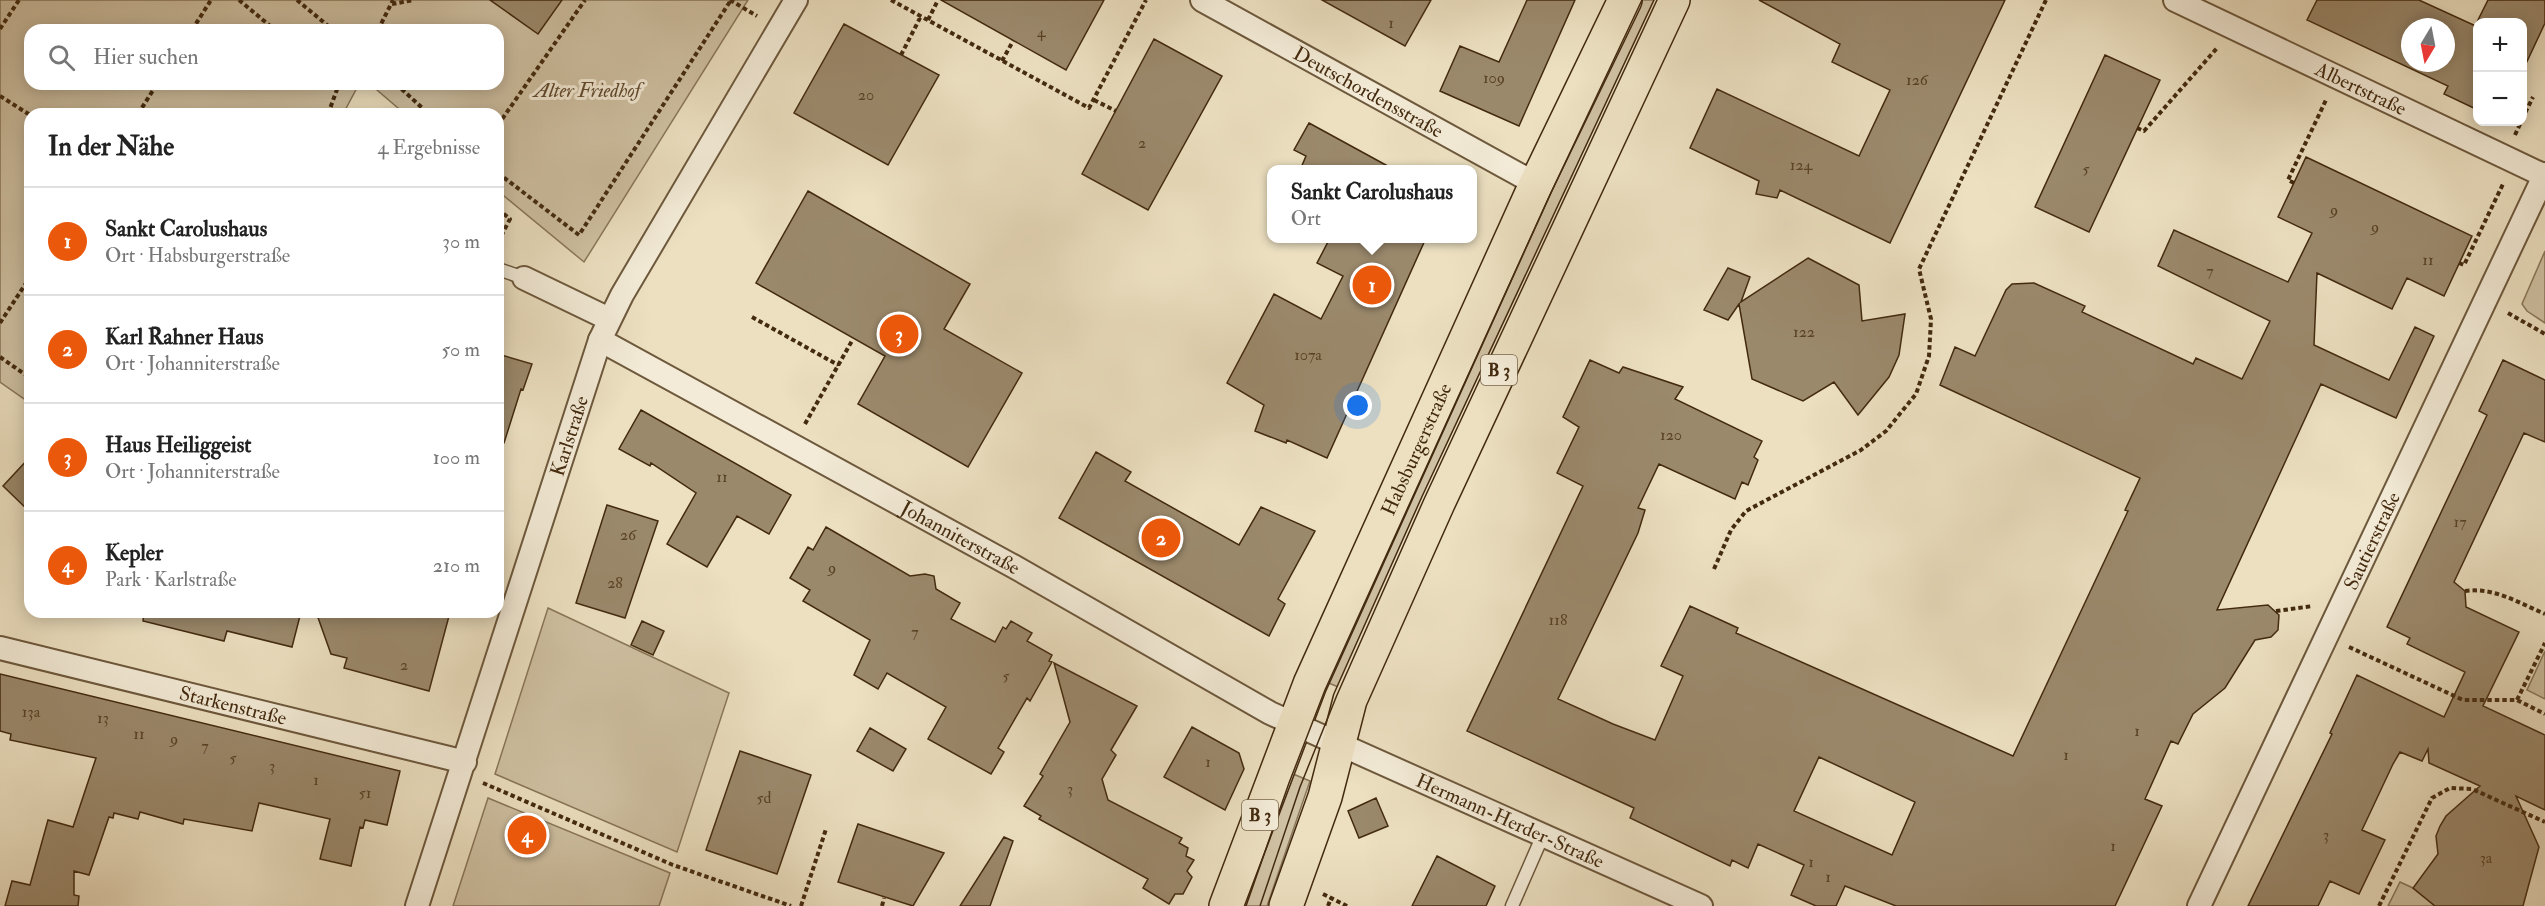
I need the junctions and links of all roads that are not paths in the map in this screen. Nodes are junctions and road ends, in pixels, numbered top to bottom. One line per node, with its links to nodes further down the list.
1 (796, 0): 10 (street, Karlstraße)
2 (1202, 0): 7 (street, Deutschordensstraße)
3 (1625, 0): 7 (main road, Habsburgerstraße / B 3)
4 (1673, 0): 12 (main road, Habsburgerstraße / B 3)
5 (2175, 0): 6 (street, Albertstraße)
6 (2545, 175): 20 (street, Sautierstraße)
7 (1536, 184): 12 (main road, Habsburgerstraße / B 3)
8 (504, 271): 9 (lane, Johanniterstraße)
9 (524, 278): 10 (street, Johanniterstraße)
10 (604, 330): 12 (street, Johanniterstraße); 13 (street, Karlstraße)
11 (0, 648): 13 (street, Starkenstraße)
12 (1318, 735): 14 (street, Hermann-Herder-Straße); 16 (main road, Habsburgerstraße / B 3); 17 (main road, Habsburgerstraße / B 3)
13 (463, 768): 15 (street, Karlstraße)
14 (1544, 835): 18 (lane); 19 (street, Hermann-Herder-Straße)
15 (417, 906)
16 (1226, 906)
17 (1286, 906)
18 (1512, 906)
19 (1701, 906)
20 (2199, 906)

